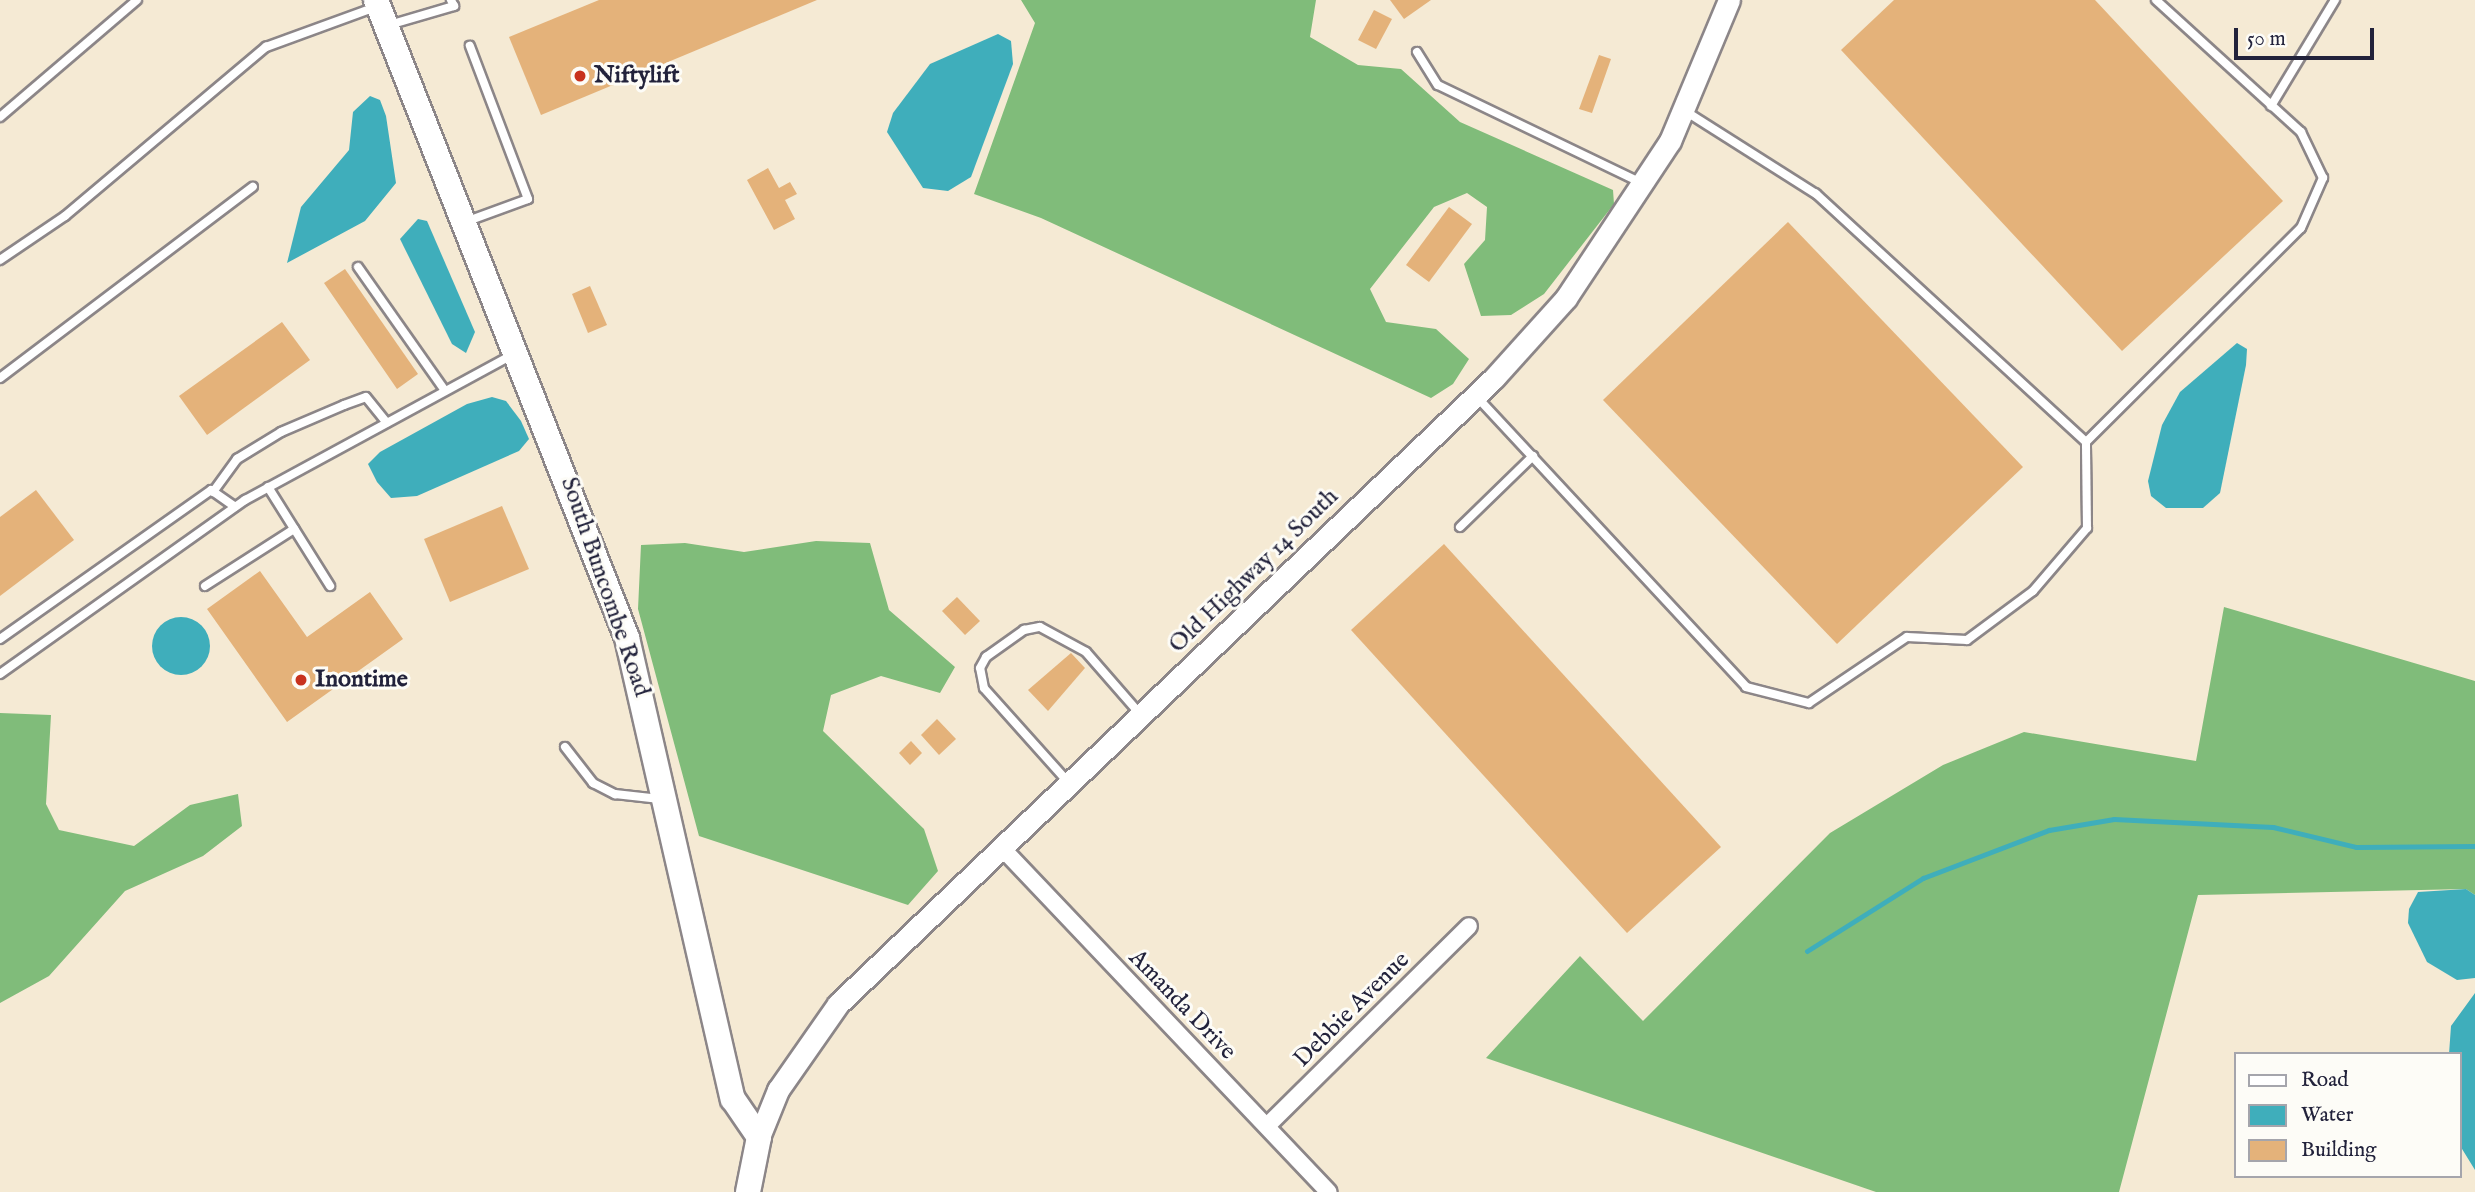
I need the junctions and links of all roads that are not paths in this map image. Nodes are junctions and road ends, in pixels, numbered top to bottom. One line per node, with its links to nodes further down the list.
1 (137, 0): 11 (lane)
2 (452, 0): 6 (lane)
3 (1729, 0): 10 (street, Old Highway 14 South)
4 (2156, 0): 9 (lane)
5 (2335, 0): 9 (lane)
6 (380, 11): 14 (main road, South Buncombe Road); 15 (lane)
7 (470, 46): 14 (lane)
8 (1417, 52): 12 (lane)
9 (2271, 106): 22 (lane)
10 (1685, 111): 12 (street, Old Highway 14 South); 22 (lane)
11 (0, 117)
12 (1645, 184): 20 (street, Old Highway 14 South)
13 (253, 187): 18 (lane)
14 (465, 222): 17 (main road, South Buncombe Road)
15 (0, 260)
16 (358, 267): 19 (lane)
17 (518, 352): 19 (lane); 36 (main road, South Buncombe Road)
18 (0, 378)
19 (445, 391): 21 (lane)
20 (1476, 396): 23 (lane); 33 (street, Old Highway 14 South)
21 (387, 423): 24 (lane); 25 (lane)
22 (2086, 442): 23 (lane)
23 (1533, 456): 27 (lane)
24 (268, 487): 26 (lane); 28 (lane)
25 (213, 492): 26 (lane); 31 (lane)
26 (234, 508): 32 (lane)
27 (1460, 527)
28 (294, 529): 29 (lane); 30 (lane)
29 (205, 586)
30 (330, 586)
31 (0, 639)
32 (0, 674)
33 (1141, 715): 35 (street, Old Highway 14 South); 35 (lane)
34 (565, 747): 36 (lane)
35 (1070, 784): 37 (street, Old Highway 14 South)
36 (667, 799): 40 (main road, South Buncombe Road)
37 (1003, 849): 39 (street, Amanda Drive); 40 (street, Old Highway 14 South)
38 (1469, 926): 39 (street, Debbie Avenue)
39 (1267, 1126): 42 (street, Amanda Drive)
40 (760, 1137): 41 (main road)
41 (748, 1192)
42 (1329, 1192)

